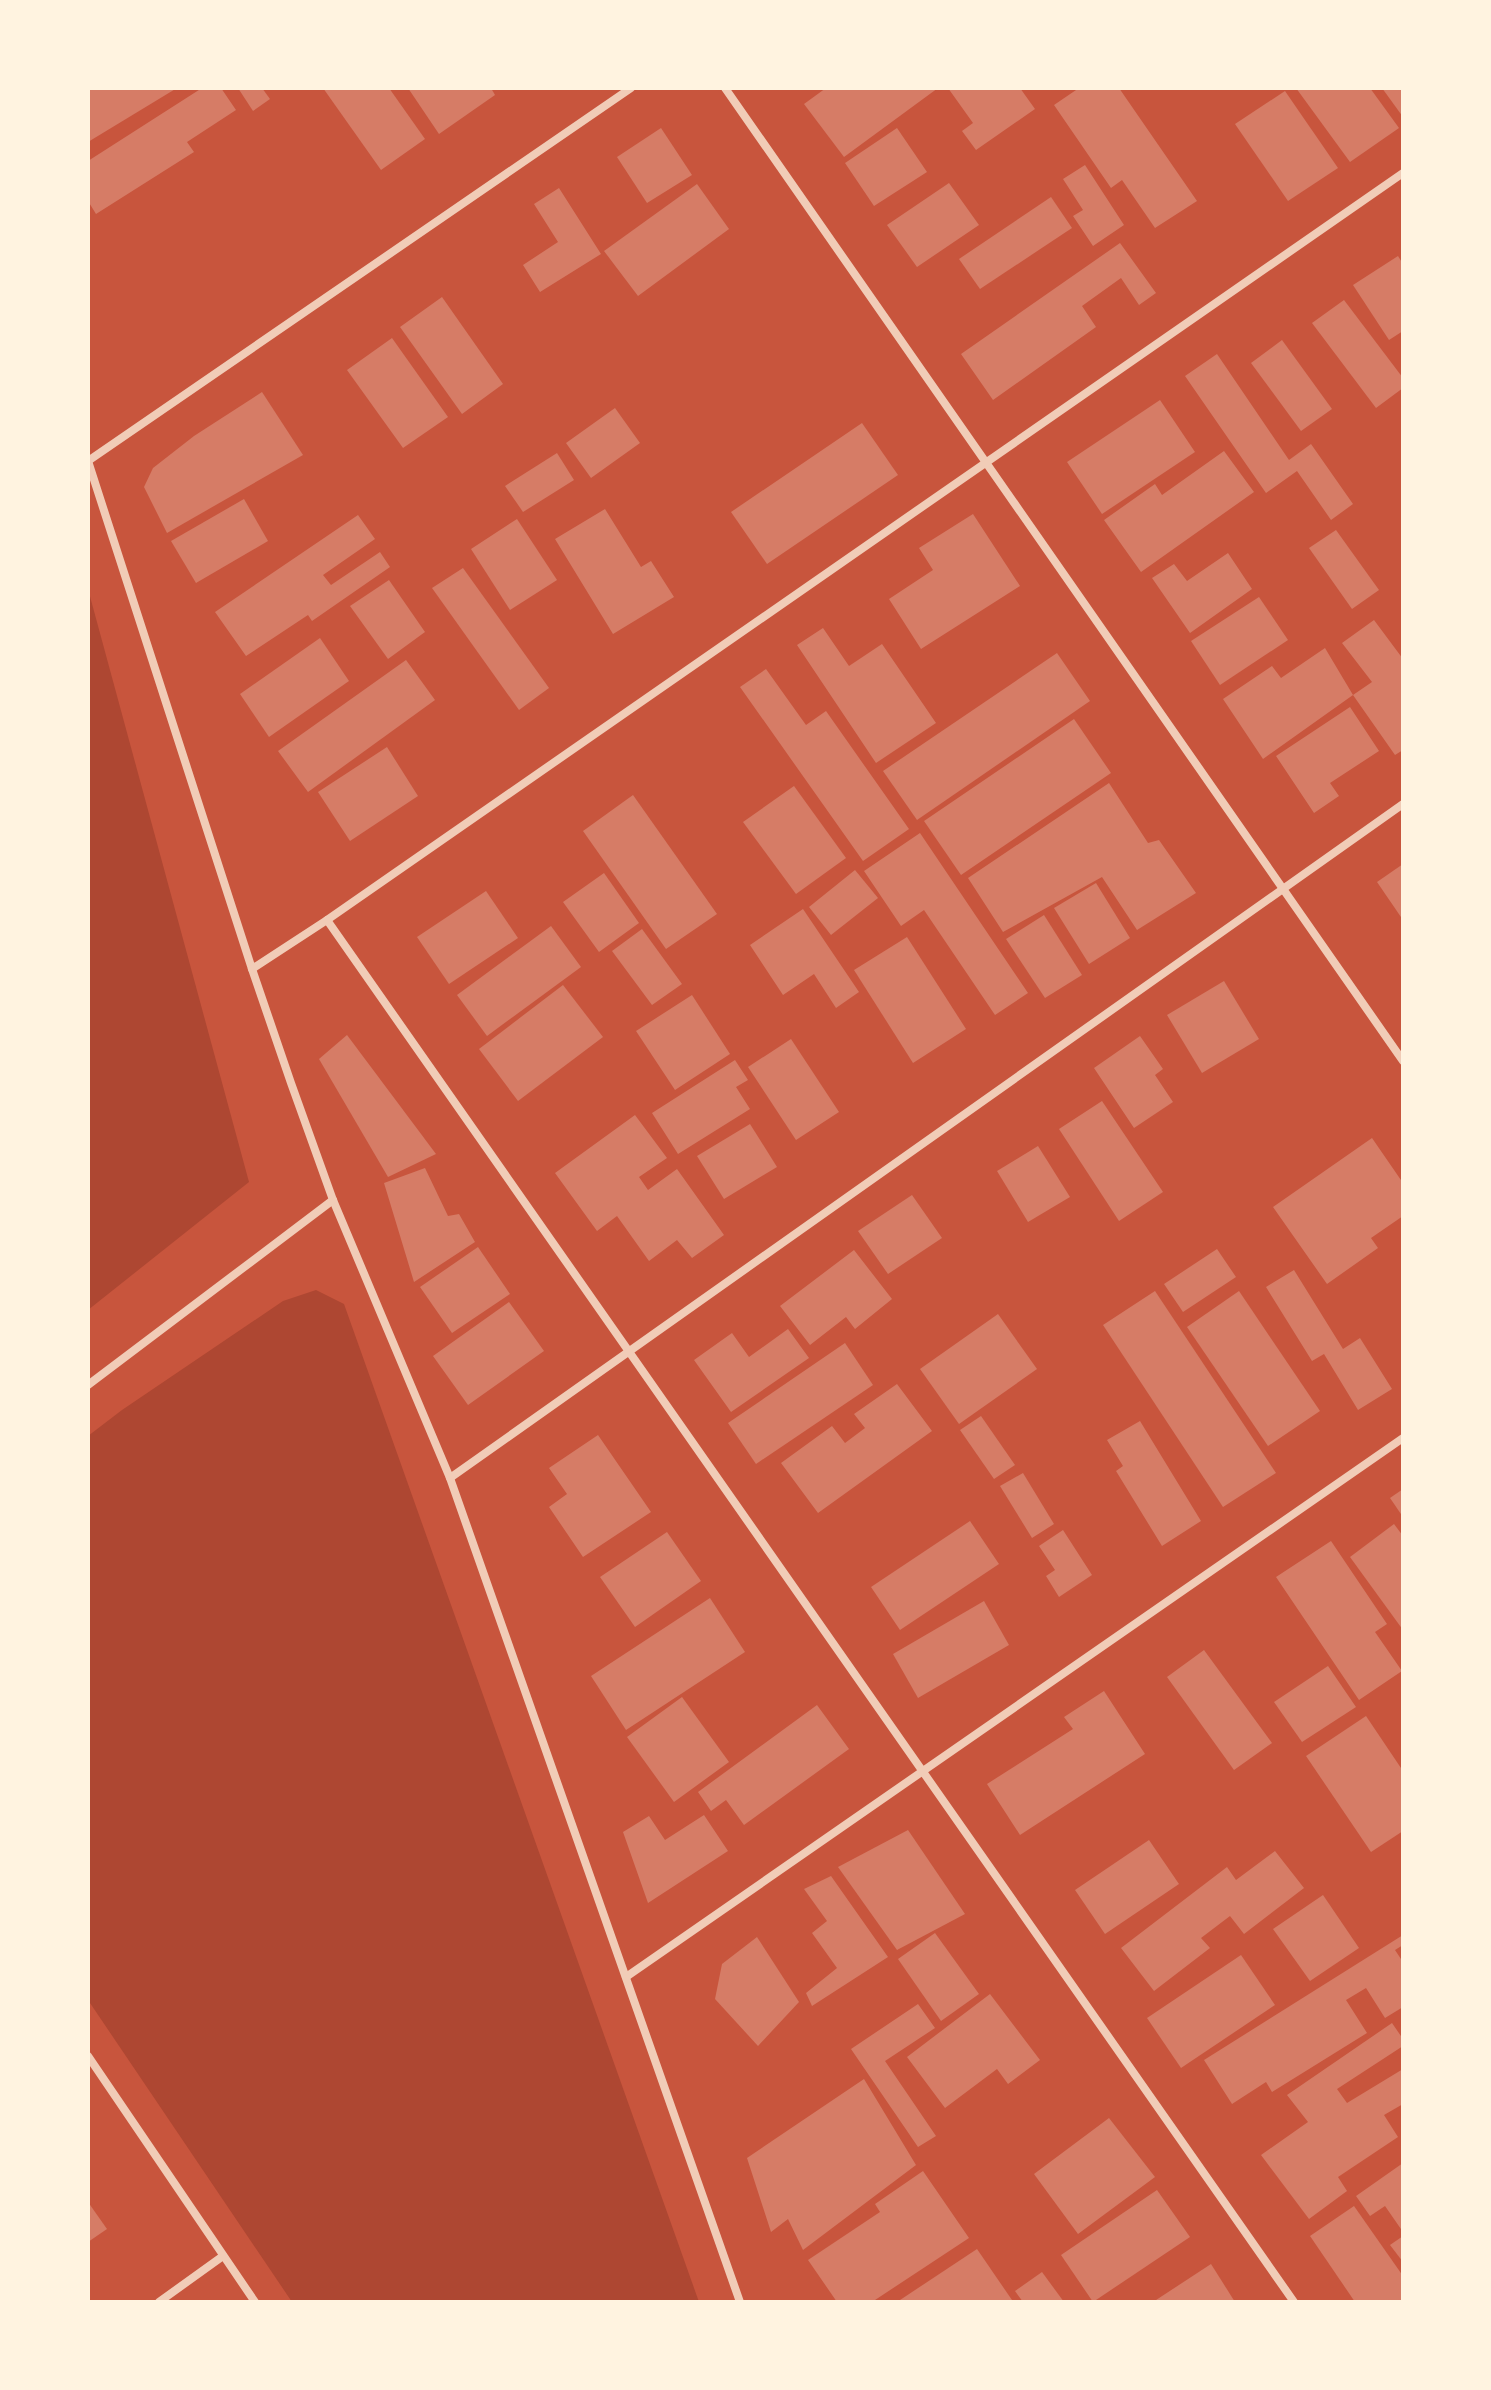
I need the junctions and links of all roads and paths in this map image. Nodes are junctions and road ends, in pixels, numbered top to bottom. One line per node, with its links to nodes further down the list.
1 (631, 88): 4 (street)
2 (725, 88): 5 (street)
3 (1403, 173): 5 (street)
4 (88, 461): 9 (street)
5 (987, 462): 7 (street); 8 (street)
6 (1403, 804): 7 (street)
7 (1284, 889): 10 (street); 12 (street)
8 (327, 920): 9 (street); 12 (street)
9 (252, 969): 11 (street)
10 (1403, 1061)
11 (333, 1200): 13 (street); 15 (street)
12 (629, 1352): 15 (street); 16 (street)
13 (88, 1385)
14 (1403, 1438): 16 (street)
15 (450, 1478): 17 (street)
16 (922, 1770): 17 (street); 23 (street)
17 (626, 1977): 22 (street)
18 (88, 2056): 19 (street)
19 (223, 2256): 20 (street); 21 (street)
20 (159, 2302)
21 (255, 2302)
22 (740, 2302)
23 (1294, 2302)

